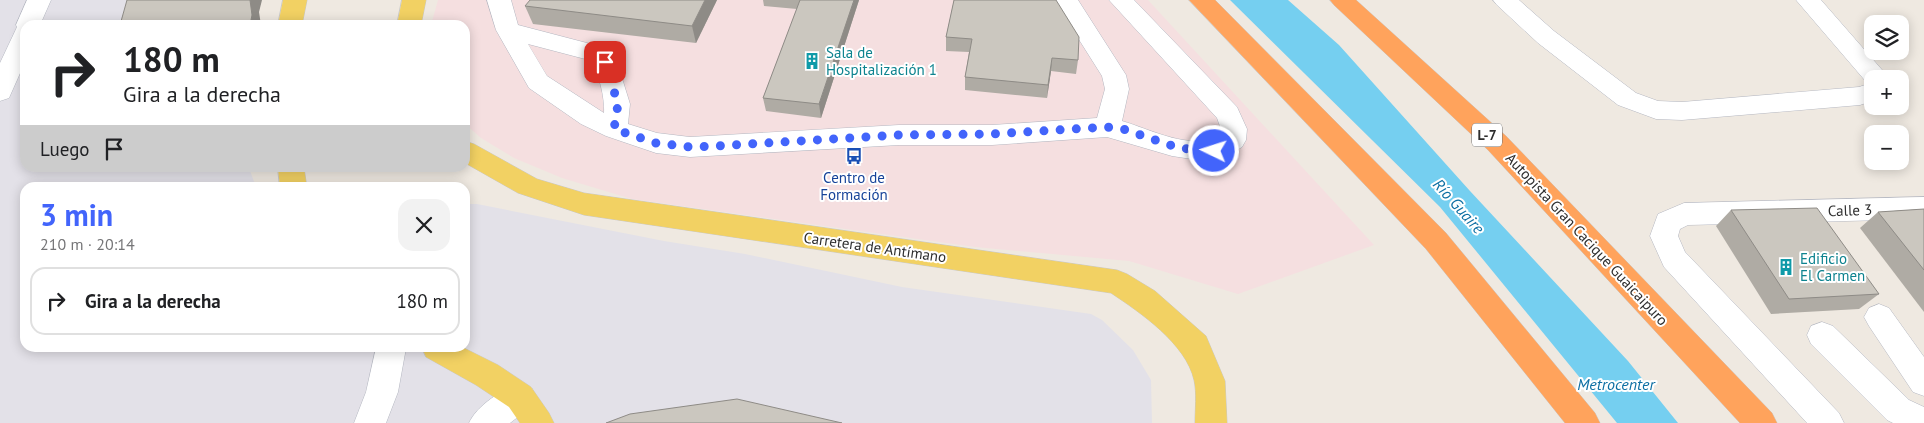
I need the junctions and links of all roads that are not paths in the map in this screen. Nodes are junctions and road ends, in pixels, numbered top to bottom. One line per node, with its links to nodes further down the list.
1 (39, 0): 11 (street)
2 (296, 0): 12 (main road)
3 (414, 0): 13 (main road)
4 (499, 0): 14 (street)
5 (1066, 0): 19 (street)
6 (1121, 0): 19 (street)
7 (1201, 0): 33 (highway)
8 (1342, 0): 34 (highway, Autopista Gran Cacique Guaicaipuro / L-7)
9 (1505, 0): 18 (street)
10 (1808, 0): 16 (street)
11 (30, 20)
12 (291, 20)
13 (410, 20)
14 (508, 30): 20 (street); 20 (street)
15 (20, 45): 17 (street)
16 (1870, 70)
17 (0, 92)
18 (1864, 95)
19 (1107, 127): 20 (street)
20 (614, 129)
21 (470, 154): 32 (main road, Carretera de Antímano)
22 (1924, 208): 35 (street, Calle 3)
23 (1878, 317): 27 (street)
24 (1822, 335): 36 (street)
25 (390, 352): 29 (street)
26 (444, 352): 28 (main road)
27 (1924, 382)
28 (520, 397): 30 (street); 31 (main road)
29 (370, 423)
30 (485, 423)
31 (538, 423)
32 (1211, 423)
33 (1584, 423)
34 (1761, 423)
35 (1828, 423)
36 (1924, 423)

